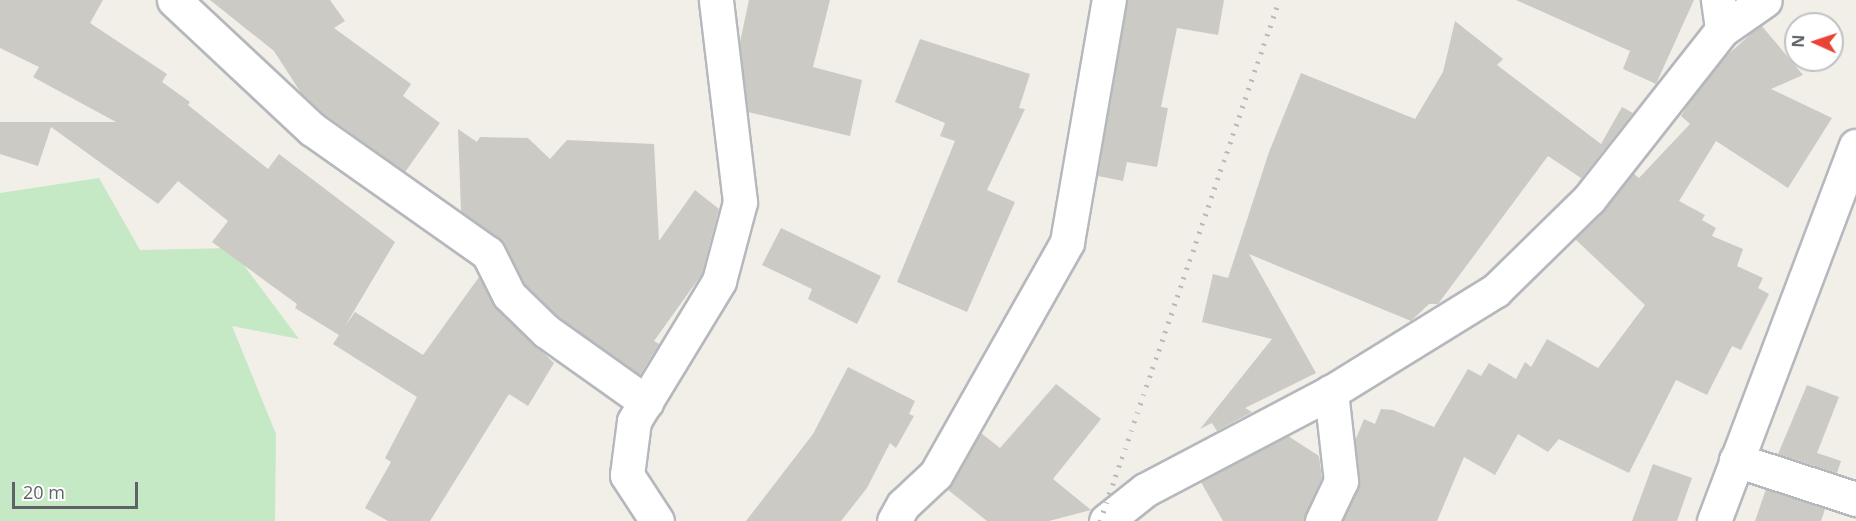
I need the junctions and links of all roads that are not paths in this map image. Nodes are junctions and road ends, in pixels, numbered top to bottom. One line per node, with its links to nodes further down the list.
1 (174, 0): 8 (street)
2 (716, 0): 8 (street)
3 (1109, 0): 12 (street)
4 (1765, 0): 5 (street)
5 (1720, 15): 7 (street)
6 (1856, 146): 9 (street)
7 (1331, 392): 13 (street); 14 (street)
8 (646, 402): 11 (street)
9 (1736, 460): 10 (street); 15 (street)
10 (1856, 499)
11 (657, 521)
12 (894, 521)
13 (1106, 521)
14 (1322, 521)
15 (1714, 521)

